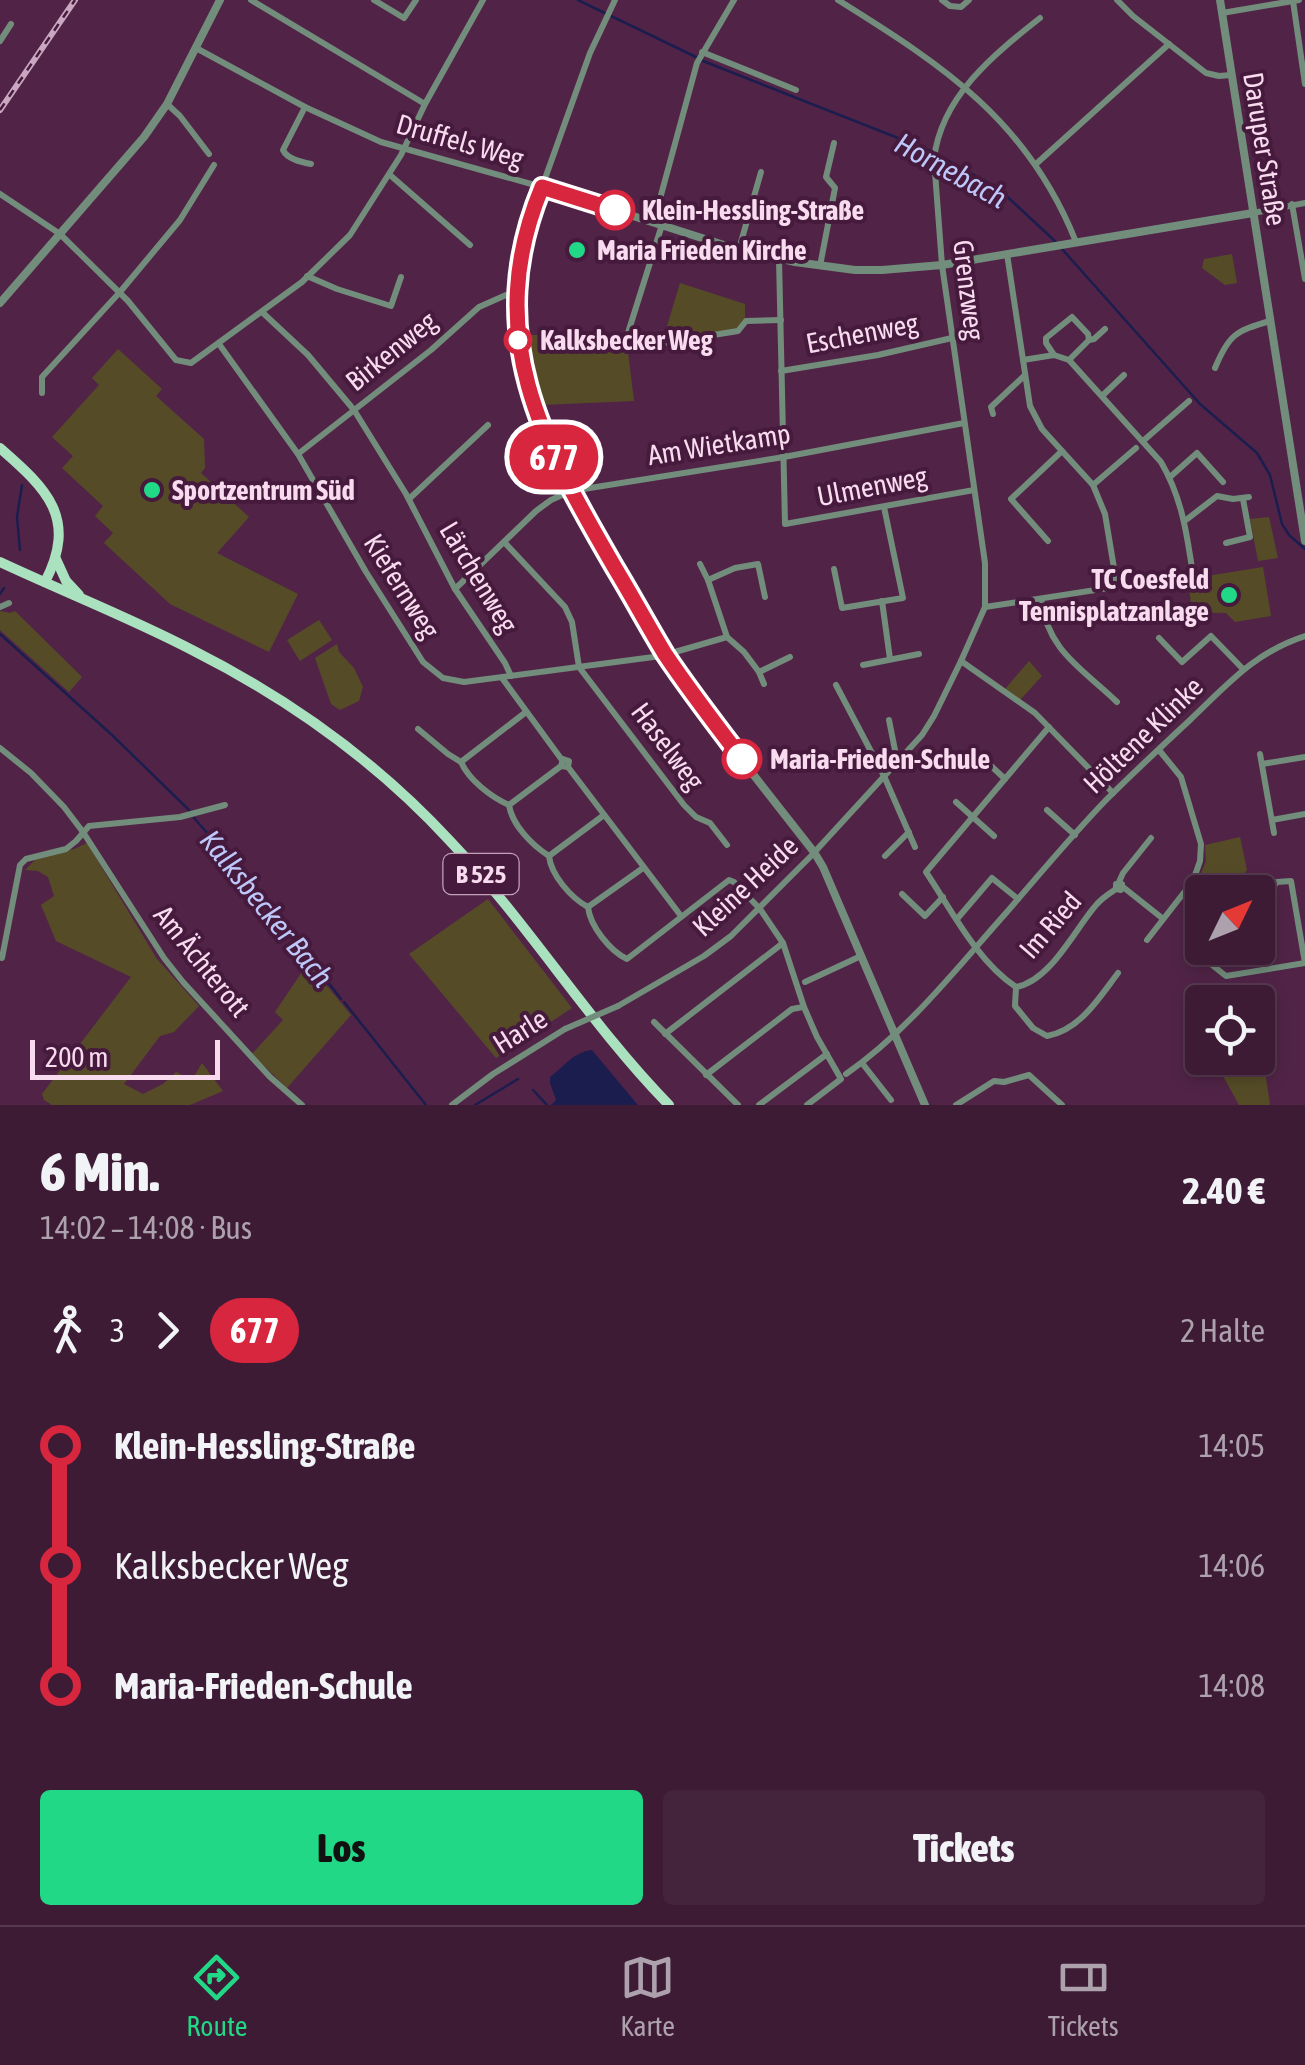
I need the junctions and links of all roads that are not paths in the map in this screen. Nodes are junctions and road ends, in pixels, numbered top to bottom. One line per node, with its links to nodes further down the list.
1 (220, 0): 19 (street)
2 (251, 0): 26 (street)
3 (374, 0): 4 (street)
4 (416, 0)
5 (483, 0): 26 (street)
6 (734, 0): 20 (street)
7 (838, 0): 23 (street)
8 (942, 0): 9 (street)
9 (970, 0)
10 (1117, 0): 18 (street)
11 (1220, 0): 14 (street, Daruper Straße)
12 (1296, 0): 14 (street); 22 (street)
13 (613, 4): 36 (street)
14 (1222, 13): 21 (street, Daruper Straße)
15 (1040, 18): 23 (street, Grenzweg)
16 (11, 24): 17 (street)
17 (0, 41)
18 (1169, 44): 21 (street); 32 (street)
19 (196, 48): 25 (street); 27 (street, Druffels Weg)
20 (702, 52): 24 (street); 41 (street)
21 (1230, 75): 40 (street, Daruper Straße)
22 (1305, 84)
23 (965, 86): 32 (street); 48 (street, Grenzweg)
24 (796, 90)
25 (167, 104): 30 (street); 42 (street)
26 (425, 104): 29 (street)
27 (305, 107): 29 (street, Druffels Weg); 31 (street)
28 (834, 143): 49 (street)
29 (404, 150): 35 (street); 36 (street, Druffels Weg)
30 (209, 154)
31 (311, 164)
32 (1036, 164): 43 (street)
33 (214, 165): 53 (street)
34 (760, 172): 45 (street)
35 (390, 174): 44 (street); 50 (street)
36 (542, 187): 41 (street, Druffels Weg); 54 (street)
37 (0, 194): 42 (street)
38 (1305, 203): 39 (street)
39 (1292, 204): 40 (street); 52 (street)
40 (1253, 213): 43 (street, Druffels Weg); 58 (street, Daruper Straße)
41 (658, 223): 45 (street, Druffels Weg); 57 (street)
42 (60, 234): 53 (street); 55 (street)
43 (1071, 243): 46 (street, Druffels Weg)
44 (470, 244)
45 (739, 249): 47 (street, Druffels Weg)
46 (1007, 254): 48 (street, Druffels Weg); 64 (street)
47 (779, 259): 49 (street, Druffels Weg); 57 (street)
48 (942, 265): 49 (street, Druffels Weg); 60 (street, Grenzweg)
49 (820, 266)
50 (307, 276): 51 (street); 56 (street)
51 (402, 277)
52 (1305, 279)
53 (120, 292): 62 (street); 70 (street)
54 (517, 294): 73 (street, Birkenweg); 87 (street)
55 (0, 303)
56 (262, 312): 62 (street); 73 (street, Lärchenweg)
57 (781, 320): 67 (street)
58 (1270, 321): 66 (street); 91 (street, Daruper Straße)
59 (1105, 330): 61 (street)
60 (952, 338): 67 (street, Eschenweg); 75 (street, Grenzweg)
61 (1089, 340): 63 (street); 65 (street)
62 (218, 344): 81 (street, Kiefernweg)
63 (1054, 355): 64 (street); 65 (street)
64 (1023, 360): 68 (street)
65 (1069, 360): 71 (street)
66 (1215, 368)
67 (781, 371): 82 (street)
68 (1024, 375): 74 (street); 80 (street)
69 (1124, 375): 71 (street)
70 (42, 393)
71 (1102, 396): 77 (street)
72 (1190, 401): 77 (street)
73 (354, 410): 81 (street, Birkenweg); 88 (street, Lärchenweg)
74 (993, 414)
75 (964, 423): 82 (street, Am Wietkamp); 86 (street, Grenzweg)
76 (488, 424): 88 (street)
77 (1143, 441): 83 (street)
78 (0, 448): 96 (main road)
79 (1136, 448): 85 (street)
80 (1062, 451): 85 (street); 92 (street)
81 (298, 454): 123 (street, Kiefernweg)
82 (784, 458): 87 (street, Am Wietkamp); 89 (street, Ulmenweg)
83 (1170, 477): 84 (street); 90 (street)
84 (1223, 482)
85 (1094, 485): 102 (street)
86 (974, 490): 89 (street, Ulmenweg); 110 (street, Grenzweg)
87 (571, 491): 95 (street, Am Wietkamp); 114 (street)
88 (408, 499): 103 (street, Lärchenweg)
89 (884, 508): 107 (street)
90 (1186, 520): 94 (street); 102 (street)
91 (1304, 522): 93 (street, Daruper Straße)
92 (1048, 541)
93 (1305, 541)
94 (1226, 542)
95 (505, 543): 103 (street, Am Wietkamp); 120 (street)
96 (56, 558): 101 (main road); 106 (main road)
97 (0, 562): 101 (main road, B 525)
98 (700, 564): 100 (street)
99 (834, 569): 107 (street)
100 (708, 580): 104 (street); 112 (street)
101 (44, 582): 106 (main road, B 525)
102 (1117, 586): 105 (street)
103 (456, 590): 123 (street, Lärchenweg)
104 (765, 597)
105 (1041, 599): 110 (street); 126 (street)
106 (85, 600): 196 (main road, B 525)
107 (882, 601): 117 (street)
108 (8, 603): 109 (street)
109 (0, 607)
110 (985, 607): 118 (street, Kleine Heide)
111 (1305, 636): 121 (street, Höltene Klinke)
112 (727, 637): 114 (street); 122 (street)
113 (1160, 638): 121 (street, Höltene Klinke)
114 (666, 654): 120 (street); 159 (street)
115 (919, 654): 117 (street)
116 (790, 657): 122 (street)
117 (890, 660): 119 (street)
118 (961, 661): 129 (street); 136 (street, Kleine Heide)
119 (863, 665)
120 (579, 667): 123 (street); 157 (street, Haselweg)
121 (1243, 669): 132 (street, Höltene Klinke)
122 (759, 672): 124 (street)
123 (507, 677): 127 (street, Lärchenweg)
124 (764, 684)
125 (836, 686): 140 (street)
126 (1117, 702)
127 (526, 712): 135 (street); 138 (street, Lärchenweg)
128 (889, 720): 136 (street)
129 (1049, 726): 141 (street); 142 (street)
130 (418, 729): 135 (street)
131 (0, 748): 151 (street, Am Ächterott)
132 (1158, 750): 142 (street, Höltene Klinke); 172 (street)
133 (1260, 754): 139 (street)
134 (1305, 756): 139 (street)
135 (461, 762): 145 (street)
136 (898, 762): 140 (street, Kleine Heide)
137 (988, 763): 141 (street)
138 (564, 764): 145 (street); 148 (street, Lärchenweg)
139 (1262, 764): 150 (street)
140 (884, 776): 152 (street); 159 (street, Kleine Heide)
141 (1005, 778): 149 (street)
142 (1113, 793): 154 (street, Höltene Klinke)
143 (956, 802): 149 (street)
144 (225, 804): 151 (street)
145 (509, 805): 160 (street)
146 (1047, 810): 154 (street)
147 (1305, 814): 150 (street)
148 (604, 815): 160 (street); 162 (street, Lärchenweg)
149 (972, 818): 155 (street); 166 (street)
150 (1272, 820): 153 (street)
151 (83, 832): 178 (street); 194 (street, Am Ächterott)
152 (909, 832): 158 (street); 161 (street)
153 (1274, 833)
154 (1076, 835): 167 (street, Höltene Klinke)
155 (994, 836)
156 (1151, 838): 164 (street, Im Ried)
157 (726, 845)
158 (915, 847)
159 (814, 852): 169 (street, Kleine Heide); 177 (street)
160 (548, 856): 168 (street)
161 (885, 856)
162 (642, 868): 168 (street); 170 (street, Lärchenweg)
163 (1275, 885): 173 (street)
164 (1119, 886): 172 (street, Im Ried); 183 (street, Im Ried)
165 (902, 894): 166 (street)
166 (942, 897): 171 (street, Im Ried)
167 (1018, 899): 171 (street); 176 (street, Höltene Klinke)
168 (588, 907): 170 (street)
169 (760, 908): 170 (street); 175 (street); 184 (street, Kleine Heide)
170 (681, 916)
171 (957, 918): 176 (street, Im Ried)
172 (1162, 918): 174 (street)
173 (1303, 936): 179 (street)
174 (1147, 940)
175 (783, 944): 185 (street); 187 (street)
176 (976, 947): 183 (street, Im Ried); 188 (street, Höltene Klinke)
177 (861, 956): 182 (street); 188 (street)
178 (2, 958)
179 (1305, 963): 180 (street)
180 (1212, 965)
181 (1118, 974): 183 (street, Im Ried)
182 (804, 982)
183 (1016, 987)
184 (618, 1006): 195 (street, Harle, bridge)
185 (804, 1007): 189 (street); 192 (street)
186 (654, 1022): 187 (street)
187 (665, 1034): 192 (street)
188 (895, 1034): 190 (street, Höltene Klinke); 200 (street)
189 (827, 1054): 198 (street); 199 (street)
190 (862, 1063): 191 (street, Höltene Klinke); 193 (street)
191 (846, 1074)
192 (706, 1075): 197 (street)
193 (891, 1100)
194 (302, 1105)
195 (452, 1105)
196 (669, 1105)
197 (738, 1105)
198 (760, 1105)
199 (808, 1105)
200 (925, 1105)
201 (956, 1105): 202 (street)
202 (1062, 1105)

